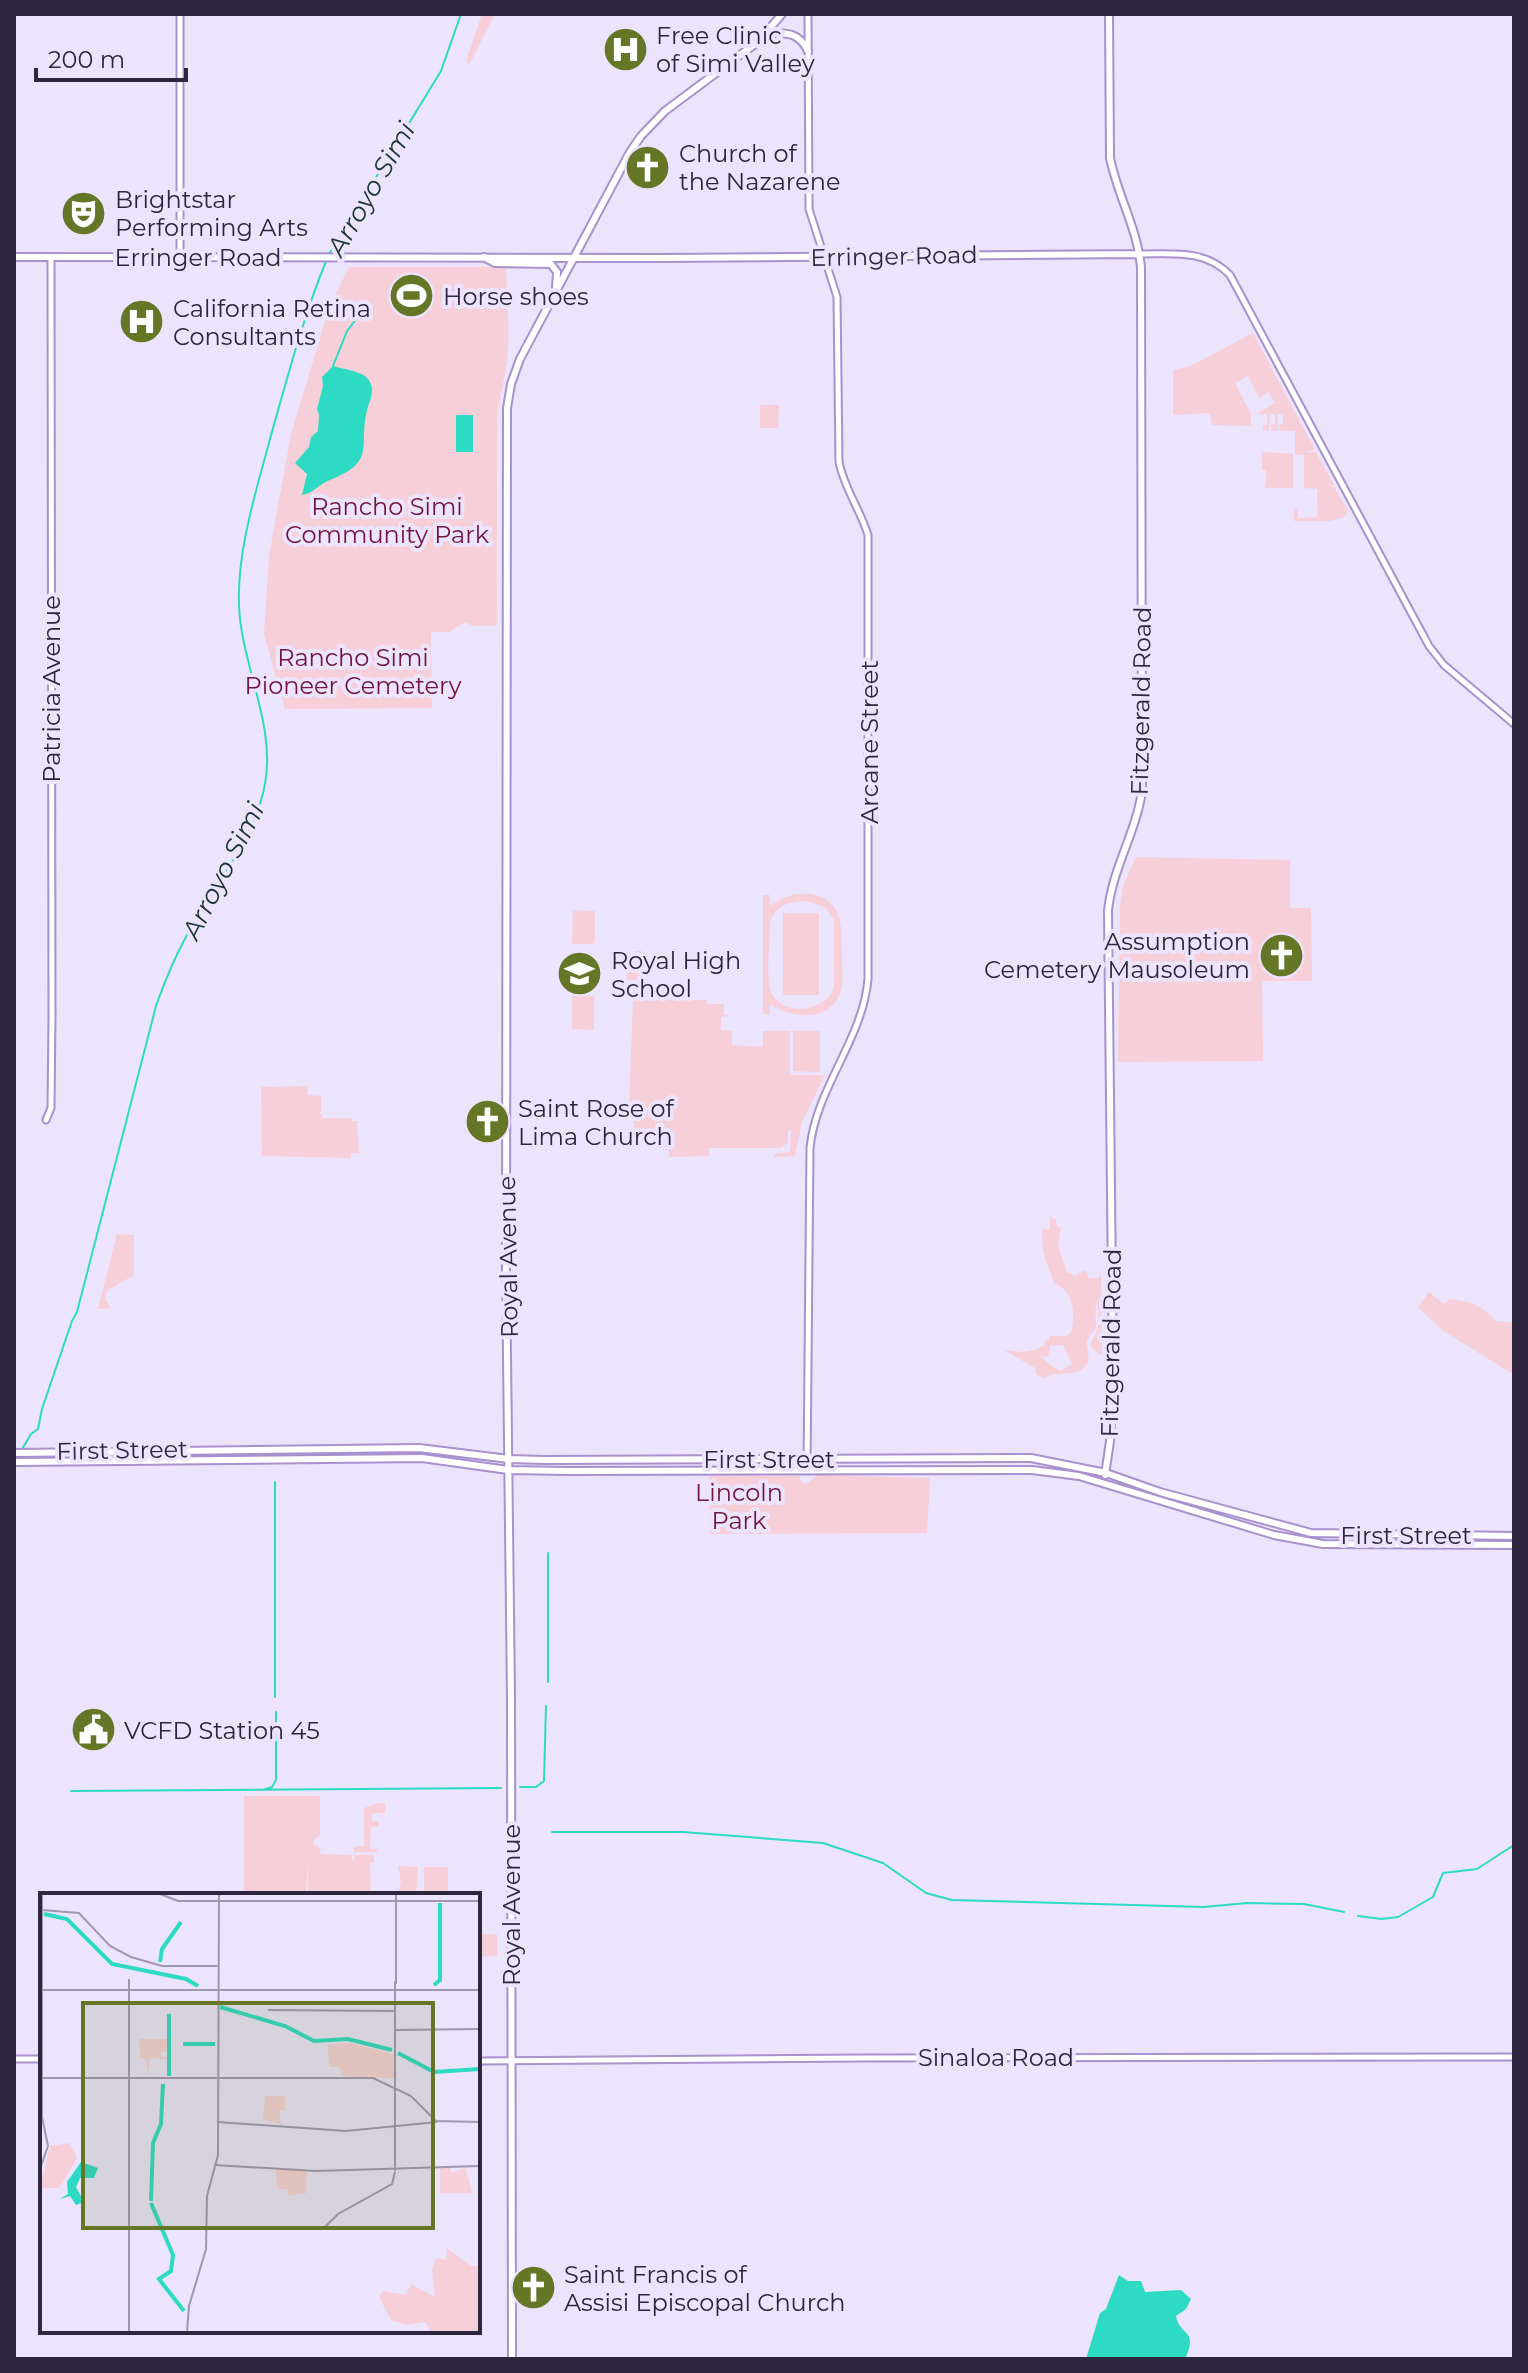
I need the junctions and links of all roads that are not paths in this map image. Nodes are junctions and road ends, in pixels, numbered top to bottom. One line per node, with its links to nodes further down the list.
1 (180, 14): 10 (street)
2 (782, 14): 5 (main road, Royal Avenue)
3 (808, 14): 6 (street, Arcane Street)
4 (1109, 14): 7 (main road, Fitzgerald Road)
5 (768, 33): 6 (main road); 12 (main road, Royal Avenue)
6 (808, 51): 8 (street, Arcane Street)
7 (1140, 254): 8 (main road, Erringer Road); 15 (street, Erringer Road); 23 (main road, Fitzgerald Road)
8 (823, 255): 12 (main road, Erringer Road); 19 (street, Arcane Street)
9 (14, 257): 13 (main road, Erringer Road)
10 (180, 257): 11 (main road, Erringer Road); 13 (main road, Erringer Road)
11 (484, 257): 12 (main road, Erringer Road); 14 (main road)
12 (575, 257): 14 (main road, Royal Avenue)
13 (51, 258): 16 (street, Patricia Avenue)
14 (555, 294): 18 (main road, Royal Avenue)
15 (1514, 724)
16 (46, 1120)
17 (14, 1453): 18 (main road, First Street)
18 (509, 1459): 19 (main road, First Street); 21 (main road, Royal Avenue)
19 (807, 1459): 22 (street, Arcane Street); 23 (main road, First Street)
20 (14, 1462): 21 (main road, First Street)
21 (508, 1470): 22 (main road, First Street); 31 (main road, Royal Avenue)
22 (807, 1470): 24 (main road, First Street)
23 (1106, 1473): 24 (main road, Fitzgerald Road); 25 (main road, First Street)
24 (1103, 1483): 26 (main road, First Street)
25 (1514, 1536)
26 (1514, 1545)
27 (1514, 2057): 31 (street, Sinaloa Road)
28 (14, 2059): 29 (street)
29 (40, 2059)
30 (480, 2061): 31 (street, Sinaloa Road)
31 (511, 2061): 32 (main road, Royal Avenue)
32 (512, 2359)

